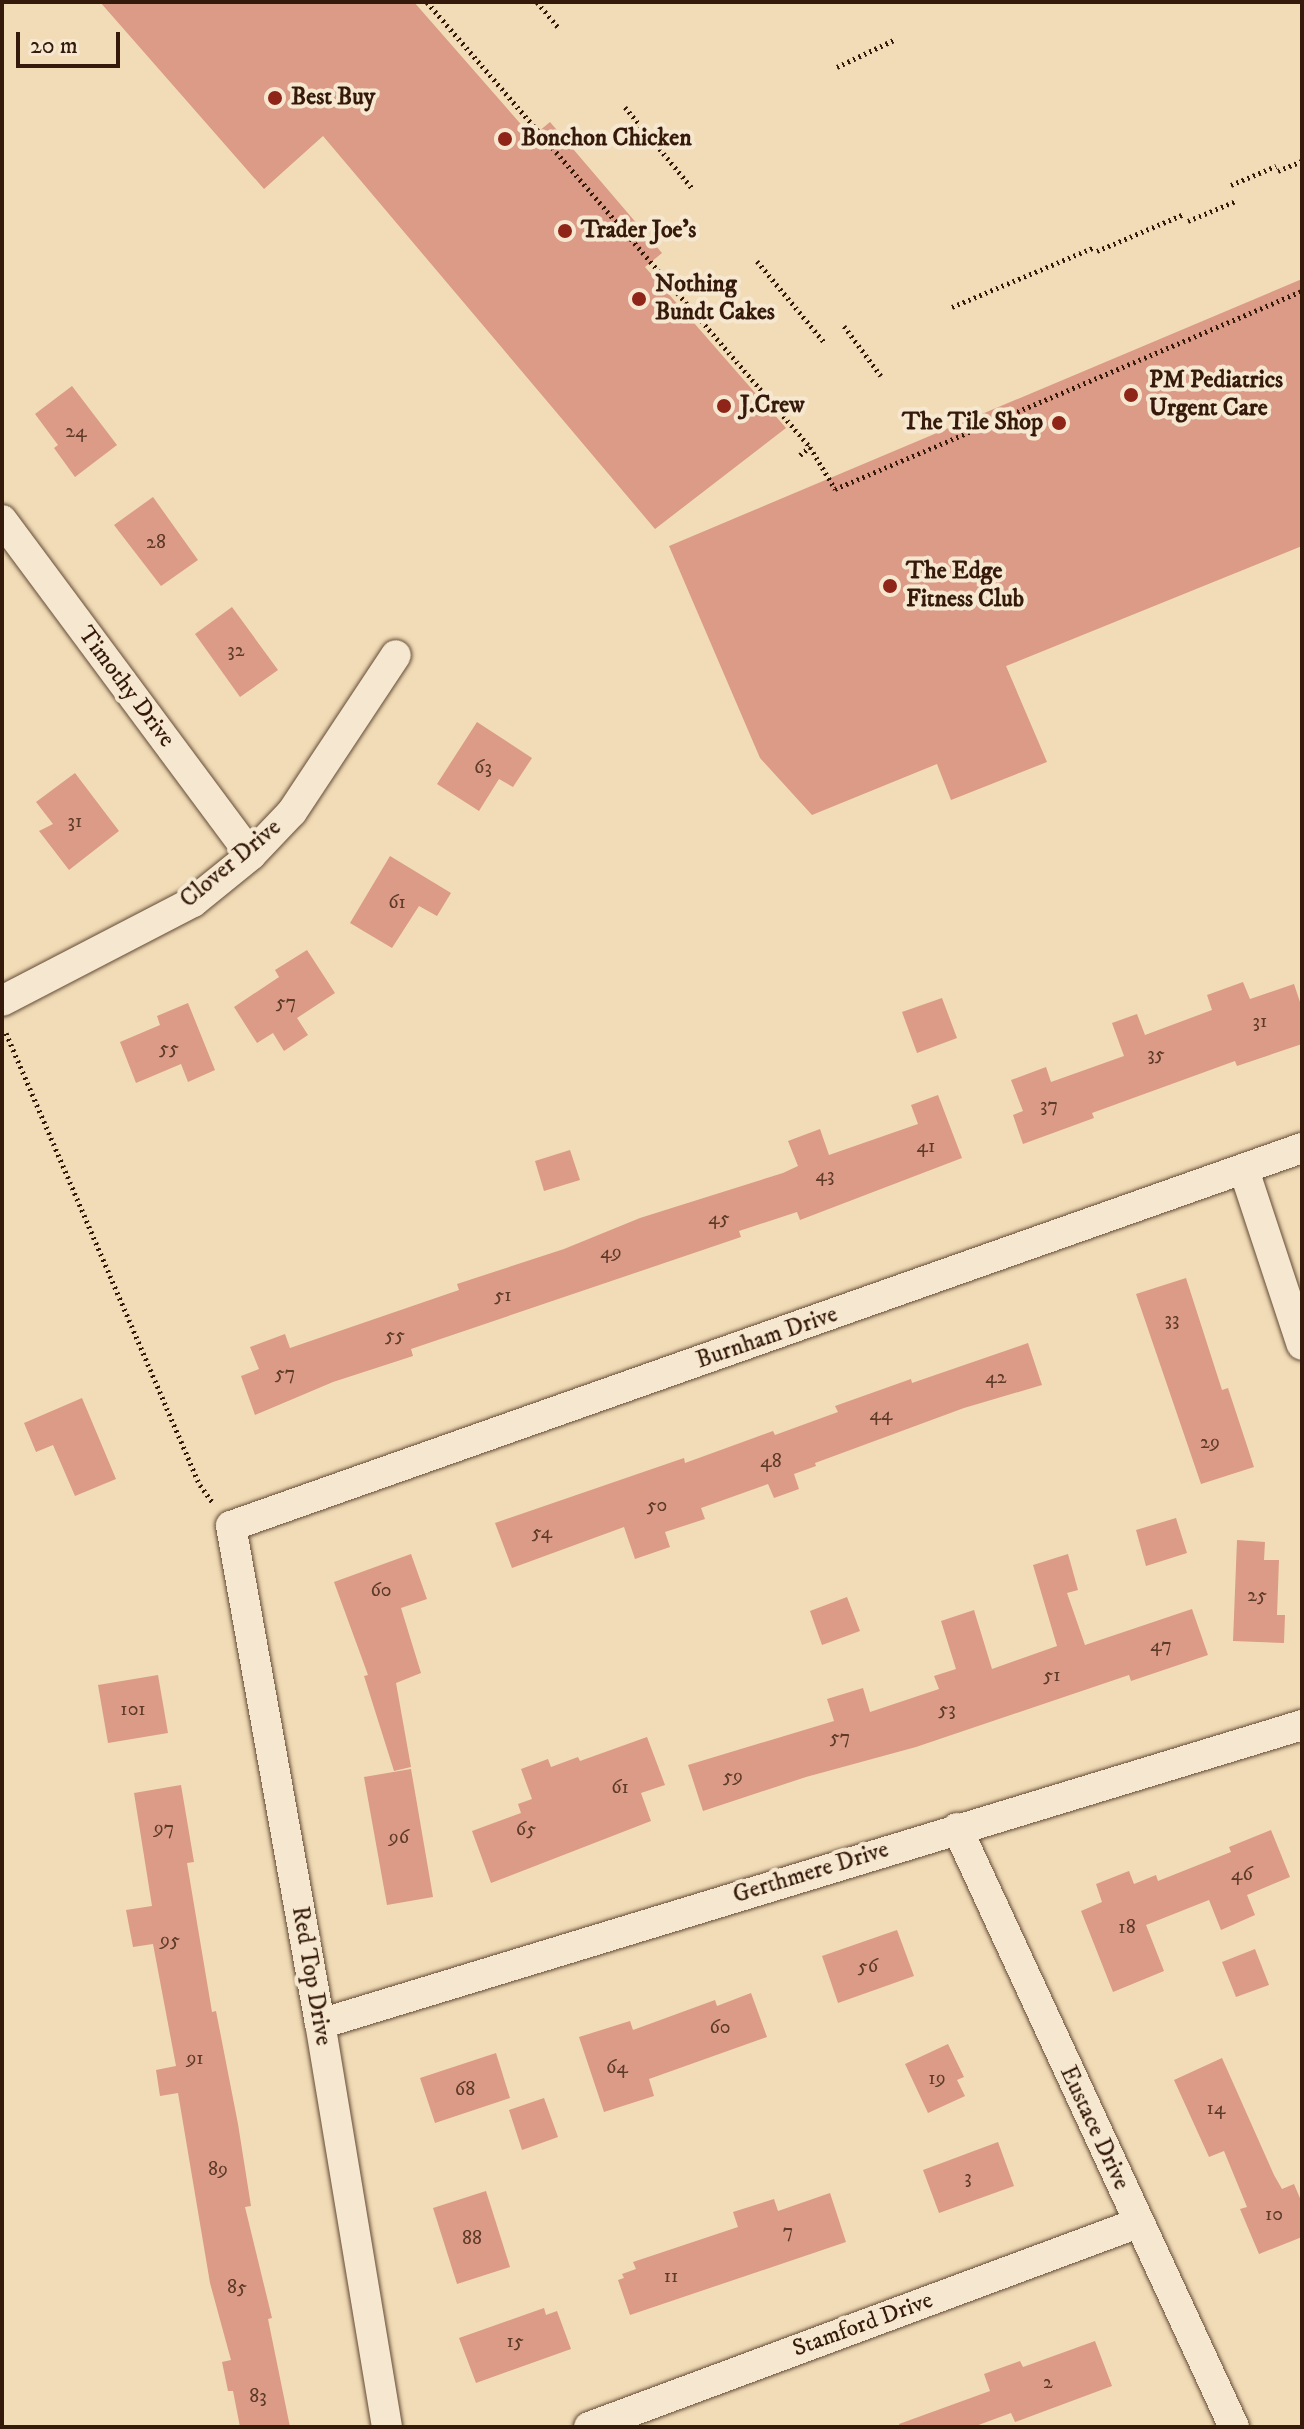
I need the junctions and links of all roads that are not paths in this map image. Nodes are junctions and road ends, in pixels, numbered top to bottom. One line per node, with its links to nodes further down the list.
1 (2, 520): 3 (street, Timothy Drive)
2 (396, 655): 3 (street, Clover Drive)
3 (251, 855): 4 (street, Clover Drive)
4 (2, 1001)
5 (1302, 1148): 6 (street, Burnham Drive)
6 (1244, 1170): 7 (street); 8 (street, Burnham Drive)
7 (1302, 1345)
8 (231, 1526): 11 (street, Red Top Drive)
9 (1302, 1725): 10 (street, Gerthmere Drive)
10 (957, 1828): 11 (street, Gerthmere Drive); 12 (street, Eustace Drive)
11 (320, 2024): 13 (street, Red Top Drive)
12 (1138, 2223): 14 (street, Stamford Drive); 15 (street, Eustace Drive)
13 (387, 2427)
14 (589, 2427)
15 (1234, 2427)

